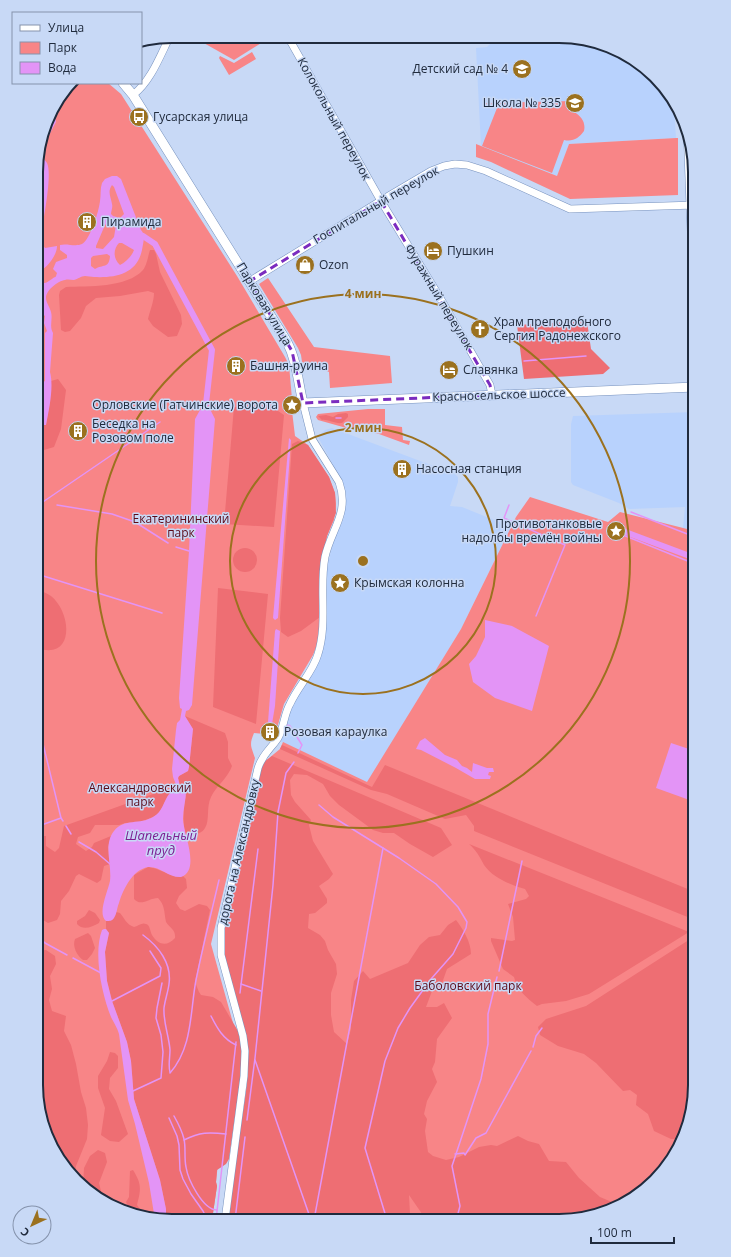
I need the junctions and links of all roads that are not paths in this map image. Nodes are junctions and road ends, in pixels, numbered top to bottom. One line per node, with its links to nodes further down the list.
1 (166, 43): 4 (street)
2 (291, 43): 5 (street, Колокольный переулок)
3 (124, 84): 4 (main road, Парковая улица)
4 (133, 94): 7 (main road, Парковая улица)
5 (381, 201): 6 (street, Госпитальный переулок); 7 (street, Госпитальный переулок); 9 (street, Фуражный переулок)
6 (688, 205)
7 (250, 281): 10 (main road, Парковая улица)
8 (688, 387): 9 (main road, Красносельское шоссе)
9 (492, 395): 10 (main road, Красносельское шоссе)
10 (303, 403): 11 (street, Парковая улица)
11 (270, 748): 12 (street, дорога на Александровку)
12 (226, 1214)

